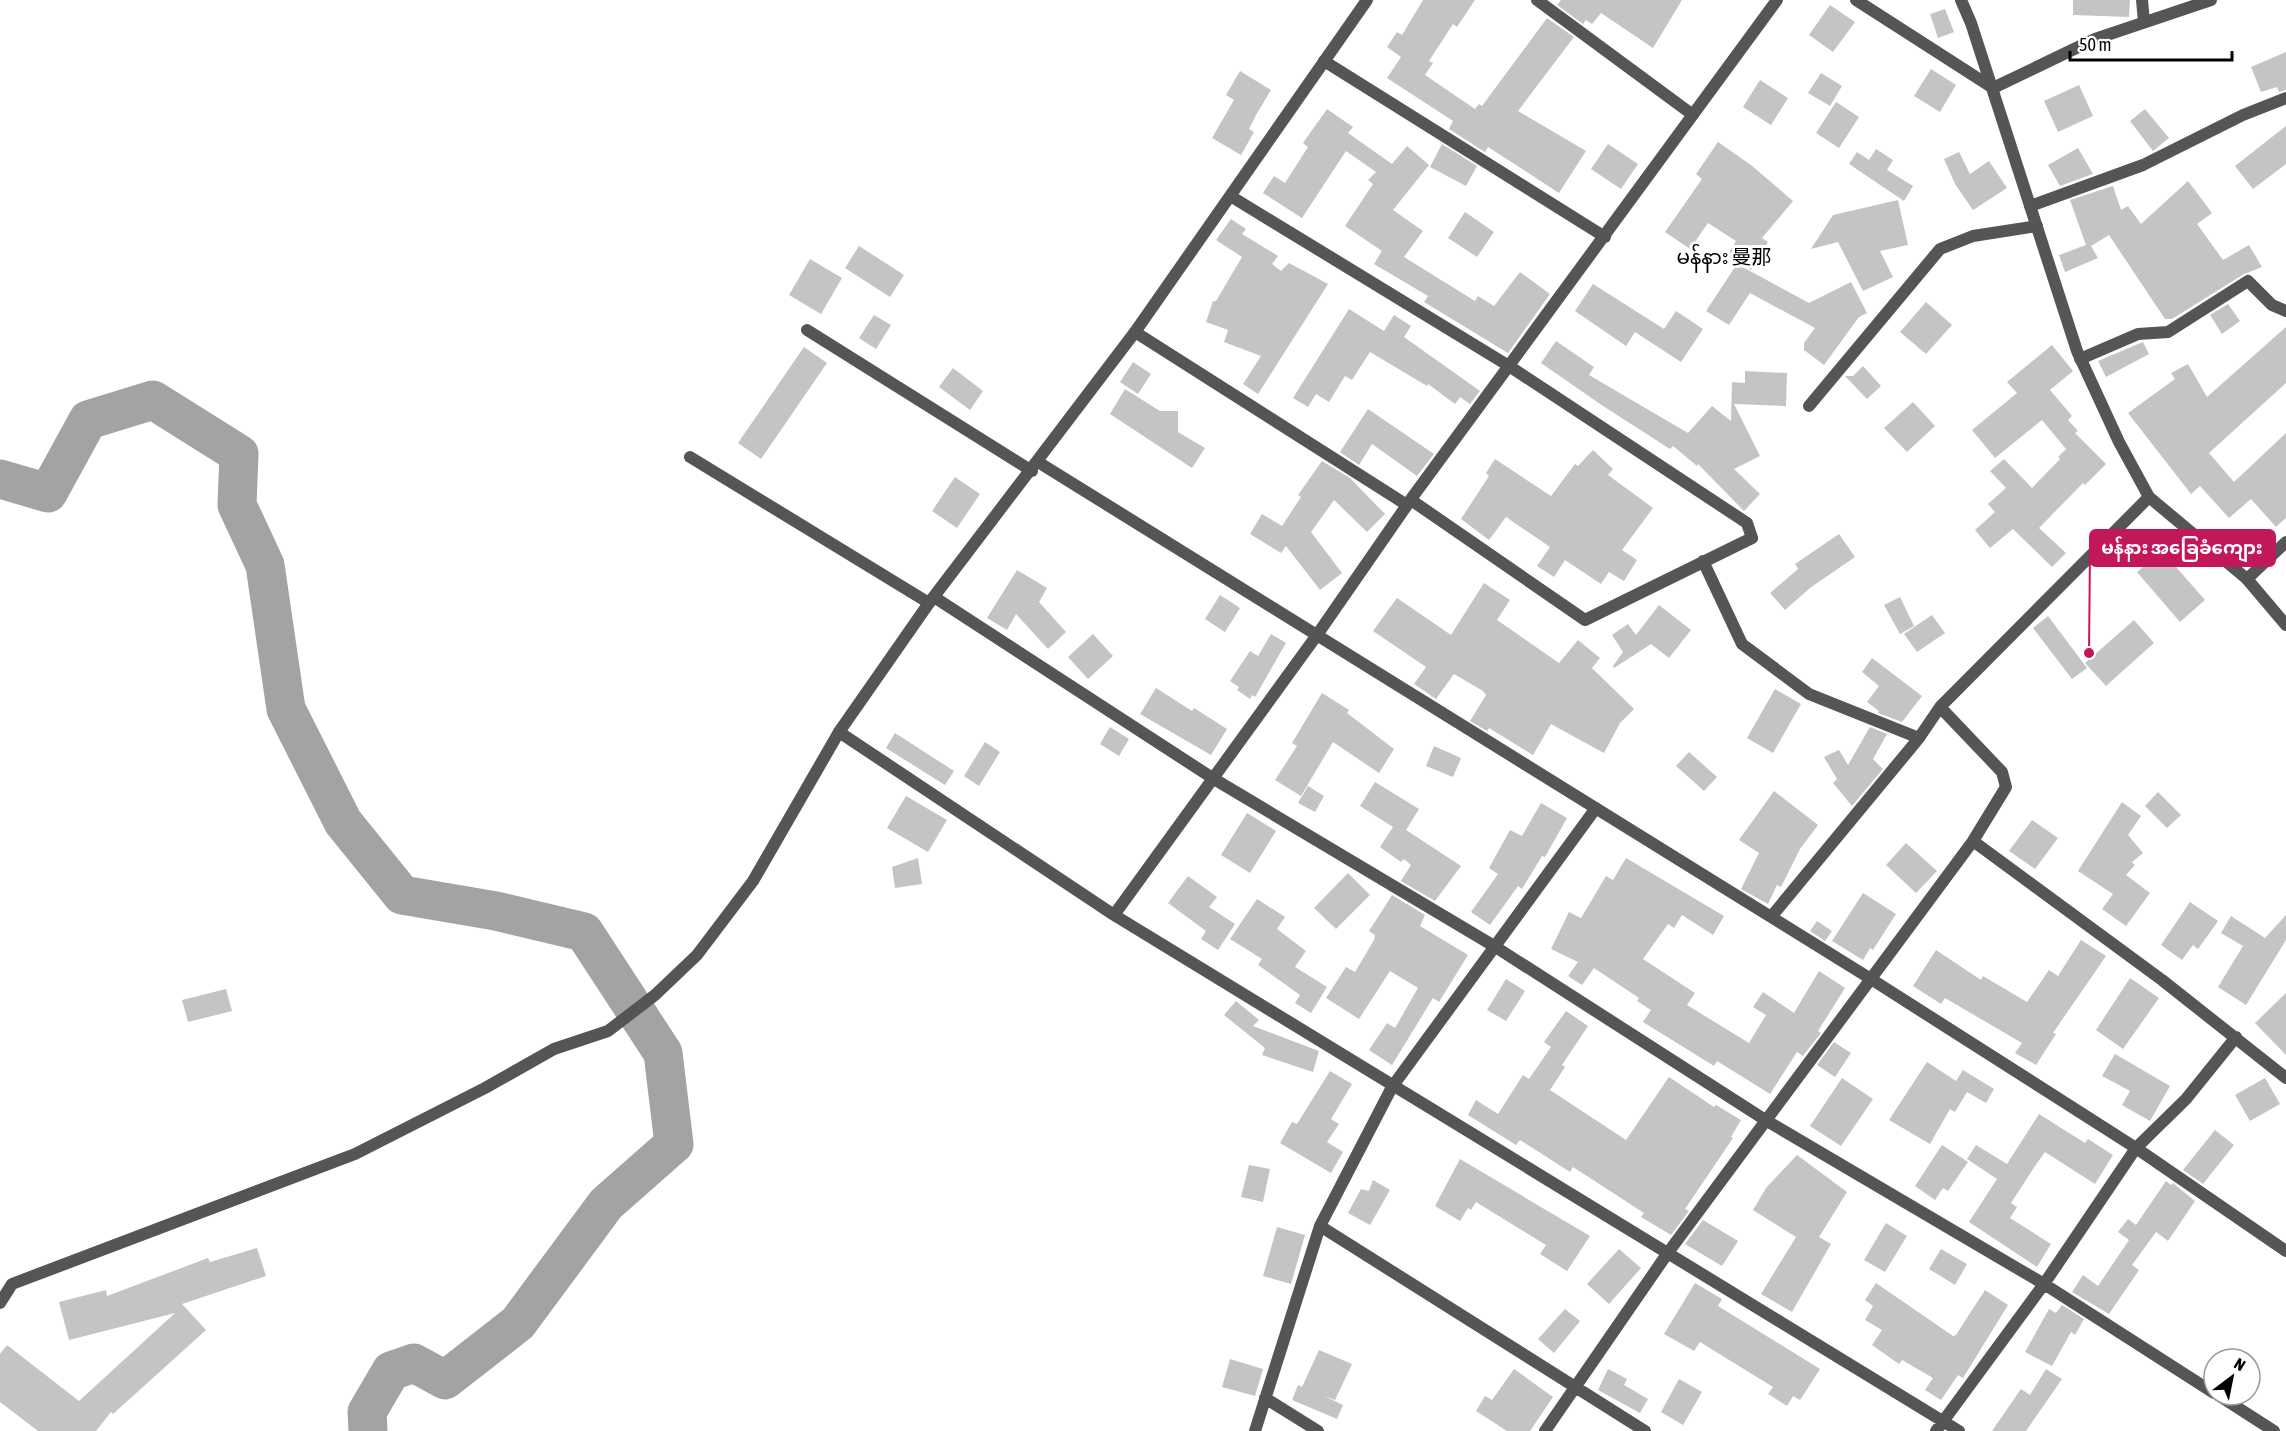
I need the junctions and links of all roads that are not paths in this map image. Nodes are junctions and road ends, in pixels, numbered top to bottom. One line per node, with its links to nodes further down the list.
1 (1367, 0): 9 (street)
2 (1537, 0): 12 (street)
3 (1777, 0): 12 (street)
4 (1856, 0): 10 (street)
5 (1961, 0): 10 (street)
6 (2142, 0): 8 (street)
7 (2211, 0): 8 (street)
8 (2144, 22): 10 (street)
9 (1324, 61): 13 (street); 16 (street)
10 (1993, 88): 14 (street)
11 (2286, 98): 14 (street)
12 (1693, 116): 16 (street)
13 (1232, 197): 19 (street); 21 (street)
14 (2030, 206): 15 (street)
15 (2037, 226): 20 (street); 22 (street)
16 (1605, 237): 21 (street)
17 (2286, 311): 20 (street)
18 (807, 330): 24 (street)
19 (1135, 332): 24 (street); 26 (street)
20 (2080, 359): 25 (street)
21 (1509, 366): 26 (street); 28 (street)
22 (1809, 406)
23 (690, 457): 30 (street)
24 (1035, 467): 30 (street); 32 (street)
25 (2149, 497): 29 (street); 33 (street)
26 (1409, 502): 28 (street); 32 (street)
27 (2286, 542): 29 (street)
28 (1703, 561): 35 (street)
29 (2247, 579): 31 (street)
30 (932, 600): 34 (street); 36 (street)
31 (2286, 625)
32 (1317, 635): 36 (street); 37 (street)
33 (1940, 707): 35 (street); 38 (street)
34 (838, 732): 39 (street); 52 (street)
35 (1919, 738): 40 (street)
36 (1214, 779): 39 (street); 41 (street)
37 (1596, 808): 40 (street); 41 (street)
38 (1973, 841): 42 (street); 43 (street)
39 (1114, 915): 45 (street)
40 (1771, 917): 42 (street)
41 (1494, 946): 45 (street); 46 (street)
42 (1871, 979): 46 (street); 47 (street)
43 (2236, 1037): 44 (street); 47 (street)
44 (2286, 1078)
45 (1392, 1087): 48 (street); 50 (street)
46 (1767, 1121): 50 (street); 51 (street)
47 (2136, 1148): 49 (street); 51 (street)
48 (1320, 1226): 54 (street); 55 (street)
49 (2286, 1251)
50 (1667, 1254): 54 (street); 57 (street)
51 (2044, 1284): 53 (street); 57 (street)
52 (0, 1303)
53 (2202, 1385)
54 (1575, 1386): 60 (street); 61 (street)
55 (1265, 1398): 58 (street); 59 (street)
56 (2236, 1407): 63 (street)
57 (1940, 1426): 62 (street)
58 (1255, 1431)
59 (1318, 1431)
60 (1545, 1431)
61 (1645, 1431)
62 (1959, 1431)
63 (2274, 1431)

